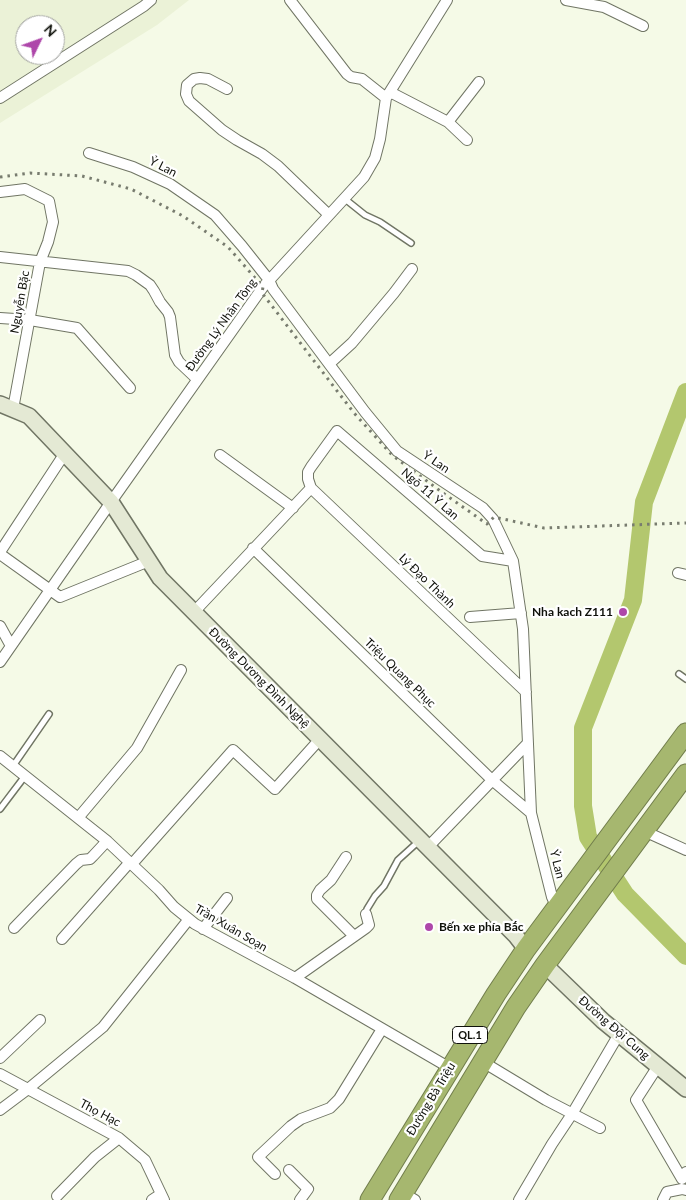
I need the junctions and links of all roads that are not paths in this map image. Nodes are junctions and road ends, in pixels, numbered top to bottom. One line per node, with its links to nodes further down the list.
1 (290, 0): 8 (street)
2 (446, 0): 8 (street, Đường Lý Nhân Tông)
3 (566, 0): 5 (street)
4 (144, 2): 9 (street)
5 (643, 26)
6 (479, 82): 10 (street)
7 (227, 89): 15 (street)
8 (388, 95): 10 (street); 14 (street, Đường Lý Nhân Tông)
9 (0, 98)
10 (448, 122): 11 (street)
11 (467, 140)
12 (89, 153): 20 (street, Ỷ Lan)
13 (0, 192): 18 (street, Nguyễn Bặc)
14 (345, 199): 15 (street, Đường Lý Nhân Tông); 16 (lane)
15 (329, 216): 20 (street, Đường Lý Nhân Tông)
16 (411, 243)
17 (0, 257): 18 (street)
18 (40, 262): 22 (street, Nguyễn Bặc); 24 (street)
19 (412, 269): 23 (street)
20 (269, 280): 23 (street, Ỷ Lan); 24 (street, Đường Lý Nhân Tông)
21 (0, 318): 22 (street)
22 (30, 320): 25 (street); 26 (street, Nguyễn Bặc)
23 (329, 364): 34 (street, Ỷ Lan)
24 (197, 379): 30 (street, Đường Lý Nhân Tông)
25 (130, 388)
26 (7, 406): 27 (main road, Đường Dương Đình Nghệ)
27 (64, 453): 30 (main road, Đường Dương Đình Nghệ); 33 (street)
28 (220, 455): 31 (street)
29 (311, 488): 31 (street); 34 (street, Ngõ 11 Ỷ Lan); 46 (street, Lý Đạo Thành)
30 (111, 502): 35 (main road, Đường Dương Đình Nghệ); 36 (street, Đường Lý Nhân Tông)
31 (293, 508): 32 (street)
32 (253, 548): 37 (street); 55 (street, Triệu Quang Phục)
33 (0, 554): 36 (street)
34 (513, 561): 38 (street, Ỷ Lan)
35 (149, 562): 36 (street); 37 (main road, Đường Dương Đình Nghệ)
36 (49, 590): 41 (street, Đường Lý Nhân Tông)
37 (194, 612): 49 (main road, Đường Dương Đình Nghệ)
38 (520, 612): 39 (street); 46 (street, Ỷ Lan)
39 (470, 617)
40 (0, 629): 41 (street)
41 (11, 646): 42 (street, Đường Lý Nhân Tông)
42 (0, 662)
43 (181, 670): 58 (street)
44 (679, 674): 45 (lane)
45 (686, 679)
46 (526, 692): 50 (street, Ỷ Lan)
47 (49, 714): 52 (lane)
48 (686, 733): 66 (highway, Đường Bà Triệu / QL.1)
49 (320, 739): 61 (main road, Đường Dương Đình Nghệ); 64 (street)
50 (528, 743): 55 (street); 57 (street, Ỷ Lan)
51 (0, 756): 52 (street, Trần Xuân Soạn)
52 (12, 766): 54 (street, Trần Xuân Soạn)
53 (686, 774): 59 (highway, QL.1)
54 (25, 776): 56 (lane); 58 (street, Trần Xuân Soạn)
55 (492, 780): 57 (street, Triệu Quang Phục); 61 (street)
56 (0, 809)
57 (531, 812): 66 (street, Ỷ Lan)
58 (78, 818): 60 (street, Trần Xuân Soạn)
59 (644, 832): 62 (street); 74 (highway, Đường Bà Triệu / QL.1)
60 (107, 841): 64 (street, Trần Xuân Soạn); 69 (street)
61 (424, 843): 67 (lane); 73 (main road, Đường Dương Đình Nghệ)
62 (686, 850)
63 (346, 857): 71 (street)
64 (131, 863): 68 (street, Trần Xuân Soạn); 72 (street)
65 (227, 898): 70 (street)
66 (557, 908): 73 (highway, Đường Bà Triệu / QL.1)
67 (366, 914): 71 (street)
68 (189, 920): 70 (street, Trần Xuân Soạn); 84 (street)
69 (14, 928)
70 (203, 929): 75 (street, Trần Xuân Soạn)
71 (354, 936): 75 (street)
72 (62, 939)
73 (526, 950): 74 (highway); 82 (highway, Đường Bà Triệu / QL.1)
74 (545, 965): 78 (main road, Đường Đội Cung); 80 (highway, Đường Bà Triệu / QL.1)
75 (295, 978): 77 (street, Trần Xuân Soạn)
76 (40, 1020): 79 (street)
77 (382, 1029): 82 (street, Trần Xuân Soạn); 93 (street)
78 (619, 1034): 81 (main road, Đường Đội Cung); 87 (street)
79 (0, 1058)
80 (483, 1062): 87 (street); 94 (highway, Đường Bà Triệu / QL.1)
81 (658, 1066): 85 (main road, Đường Đội Cung); 92 (street)
82 (450, 1068): 90 (highway, Đường Bà Triệu / QL.1)
83 (0, 1074): 84 (street, Thọ Hạc)
84 (28, 1089): 86 (street); 89 (street, Thọ Hạc)
85 (686, 1089)
86 (0, 1110)
87 (572, 1114): 88 (street); 102 (street)
88 (600, 1128)
89 (119, 1138): 96 (street); 98 (street, Thọ Hạc)
90 (392, 1164): 94 (highway); 101 (highway, Đường Bà Triệu / QL.1)
91 (289, 1170): 100 (street)
92 (686, 1172)
93 (274, 1174)
94 (412, 1177): 99 (highway, Đường Bà Triệu / QL.1)
95 (686, 1190): 97 (street)
96 (57, 1196)
97 (665, 1196)
98 (159, 1198)
99 (405, 1198)
100 (300, 1200)
101 (370, 1200)
102 (519, 1200)

